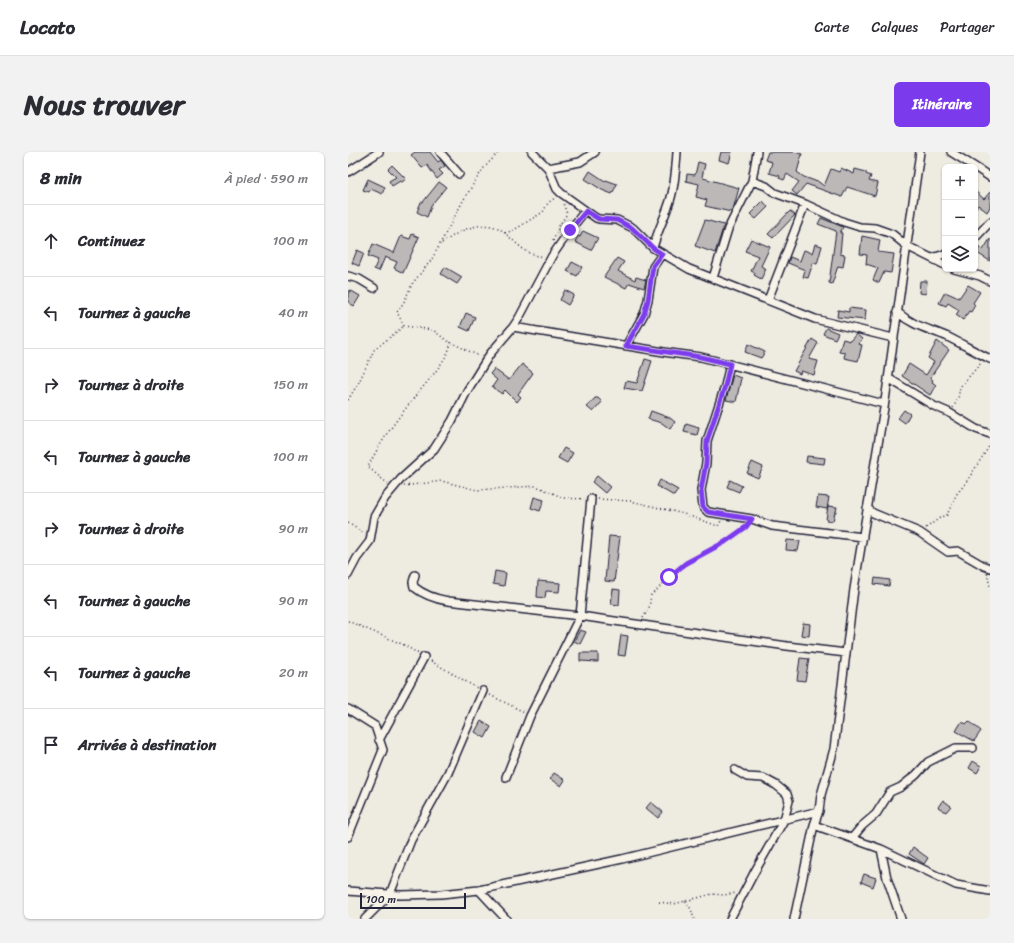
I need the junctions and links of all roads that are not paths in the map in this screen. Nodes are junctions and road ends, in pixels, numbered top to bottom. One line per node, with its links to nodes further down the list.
1 (379, 152): 12 (street)
2 (440, 152): 13 (street)
3 (532, 152): 10 (street)
4 (595, 152): 10 (street)
5 (677, 152): 21 (street)
6 (757, 152): 15 (street)
7 (920, 152): 20 (street)
8 (951, 152): 9 (street)
9 (970, 164)
10 (548, 168): 17 (street)
11 (978, 169): 14 (street)
12 (348, 172)
13 (460, 174)
14 (990, 177)
15 (752, 181): 16 (street); 28 (street)
16 (805, 204): 20 (street); 31 (street)
17 (586, 211): 21 (street); 33 (street)
18 (990, 222): 19 (street)
19 (977, 236)
20 (907, 246): 24 (street); 32 (street)
21 (653, 248): 22 (street)
22 (662, 254): 28 (street); 35 (street)
23 (942, 255): 24 (street)
24 (932, 258): 25 (street)
25 (942, 263)
26 (965, 272): 29 (street)
27 (348, 276): 30 (street)
28 (713, 278): 31 (street)
29 (990, 281)
30 (374, 288)
31 (768, 300): 34 (street)
32 (897, 312): 34 (street); 36 (street)
33 (514, 327): 35 (street); 45 (street)
34 (894, 338): 38 (street)
35 (626, 346): 37 (street)
36 (988, 358)
37 (730, 364): 39 (street); 43 (street)
38 (888, 378): 39 (street); 40 (street)
39 (884, 404): 42 (street)
40 (990, 434)
41 (591, 499): 47 (street)
42 (867, 508): 43 (street); 44 (street)
43 (863, 537): 48 (street)
44 (987, 567)
45 (348, 575)
46 (415, 575): 47 (street)
47 (580, 616): 48 (street); 55 (street)
48 (846, 653): 56 (street)
49 (424, 657): 52 (street)
50 (483, 691): 65 (street)
51 (348, 709): 52 (street)
52 (380, 740): 59 (street)
53 (973, 748): 60 (street)
54 (735, 770): 57 (street)
55 (506, 777)
56 (819, 811): 57 (street); 58 (street)
57 (784, 820): 62 (street); 68 (street)
58 (814, 825): 60 (street); 69 (street)
59 (348, 837)
60 (852, 838): 61 (street)
61 (881, 849): 64 (street); 70 (street)
62 (479, 890): 65 (street); 67 (street)
63 (348, 891): 65 (street)
64 (990, 891)
65 (390, 894): 66 (street)
66 (365, 919)
67 (506, 919)
68 (730, 919)
69 (794, 919)
70 (901, 919)

